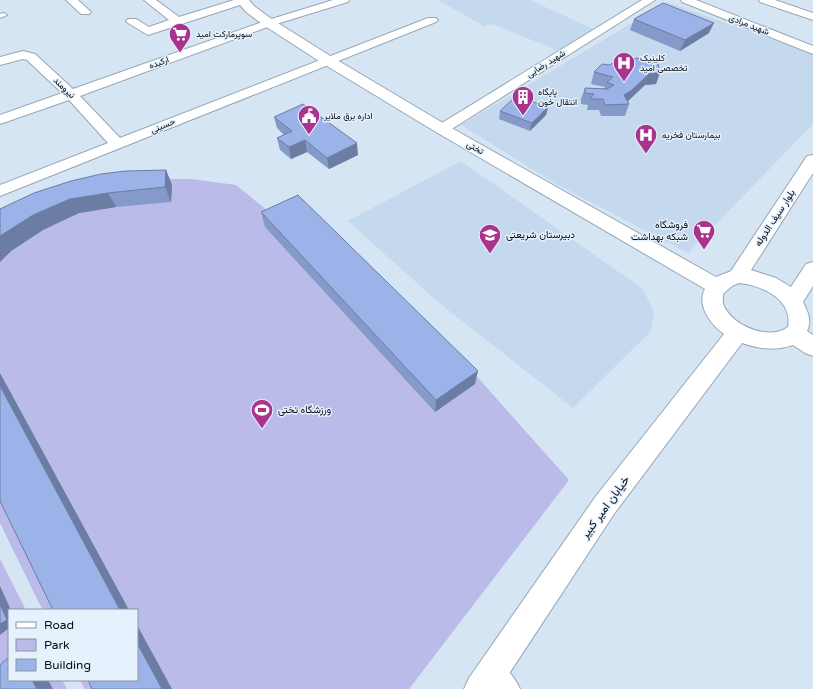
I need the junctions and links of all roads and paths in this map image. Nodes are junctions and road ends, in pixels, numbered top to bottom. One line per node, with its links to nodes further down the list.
1 (71, 0): 8 (street)
2 (149, 0): 12 (street)
3 (242, 0): 12 (street); 13 (main road, تختی)
4 (344, 0): 13 (street, ارکیده)
5 (650, 0): 19 (street, شهید رضایی)
6 (686, 0): 14 (street, شهید مرادی)
7 (764, 0): 9 (street)
8 (85, 12)
9 (813, 17)
10 (432, 20): 15 (street, حسینی)
11 (132, 21): 12 (street)
12 (178, 21)
13 (269, 23): 15 (main road, تختی); 17 (street, ارکیده)
14 (813, 50)
15 (327, 60): 19 (main road, تختی); 20 (street, حسینی)
16 (0, 61): 17 (street, نیرومند)
17 (72, 94): 18 (street, ارکیده); 20 (street, نیرومند)
18 (0, 120)
19 (442, 129): 25 (main road, تختی)
20 (117, 144): 22 (street, حسینی)
21 (813, 160): 24 (main road, بلوار سیف الدوله)
22 (0, 191)
23 (813, 269): 26 (main road)
24 (738, 276): 25 (main road); 26 (main road)
25 (716, 286): 27 (main road)
26 (793, 301): 28 (main road)
27 (738, 332): 28 (main road); 30 (main road, خیابان امیر کبیر)
28 (795, 334): 29 (main road)
29 (813, 347)
30 (492, 684)

